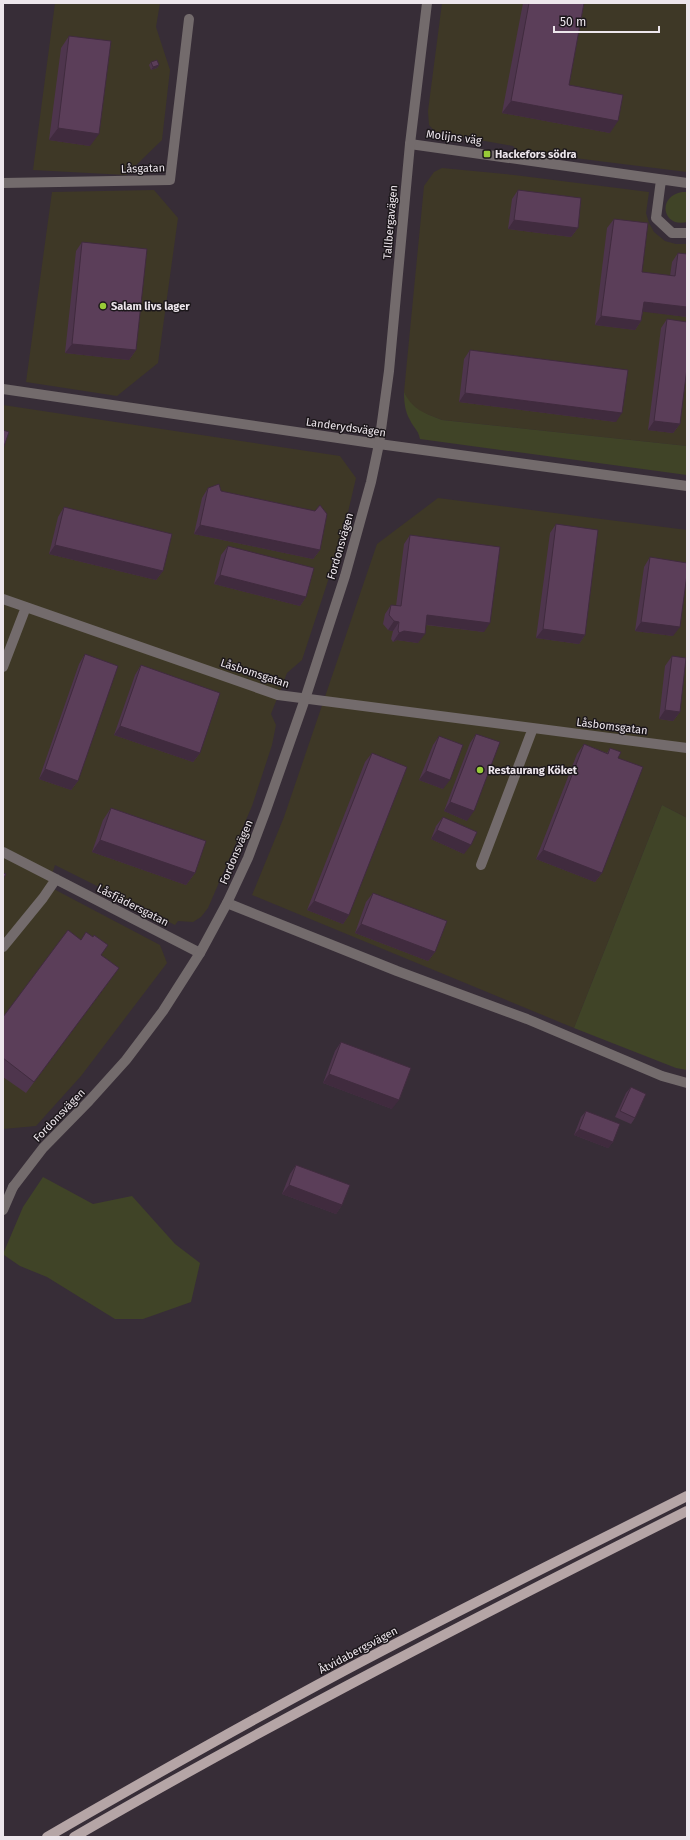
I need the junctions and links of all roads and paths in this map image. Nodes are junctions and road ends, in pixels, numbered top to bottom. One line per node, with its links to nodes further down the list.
1 (427, 3): 3 (street, Tallbergavägen)
2 (189, 19): 5 (street, Låsgatan)
3 (410, 144): 4 (street, Molijns väg); 9 (street, Tallbergavägen)
4 (661, 180): 6 (street, Molijns väg); 7 (street)
5 (3, 183)
6 (687, 183)
7 (687, 233)
8 (3, 389): 9 (street, Landerydsvägen)
9 (379, 444): 10 (street, Landerydsvägen); 14 (street, Fordonsvägen)
10 (687, 486)
11 (3, 599): 12 (street, Låsbomsgatan)
12 (26, 607): 13 (street); 14 (street, Låsbomsgatan)
13 (3, 667)
14 (305, 699): 15 (street, Låsbomsgatan); 20 (street, Fordonsvägen)
15 (533, 728): 16 (street, Låsbomsgatan); 18 (street)
16 (687, 748)
17 (3, 852): 19 (street, Låsfjädersgatan)
18 (482, 865)
19 (56, 879): 21 (street); 22 (street, Låsfjädersgatan)
20 (227, 903): 22 (street, Fordonsvägen); 23 (street)
21 (3, 947)
22 (200, 953): 24 (street, Fordonsvägen)
23 (687, 1083)
24 (3, 1210)
25 (687, 1496): 27 (main road, Åtvidabergsvägen)
26 (687, 1512): 28 (main road)
27 (47, 1837)
28 (74, 1837)

